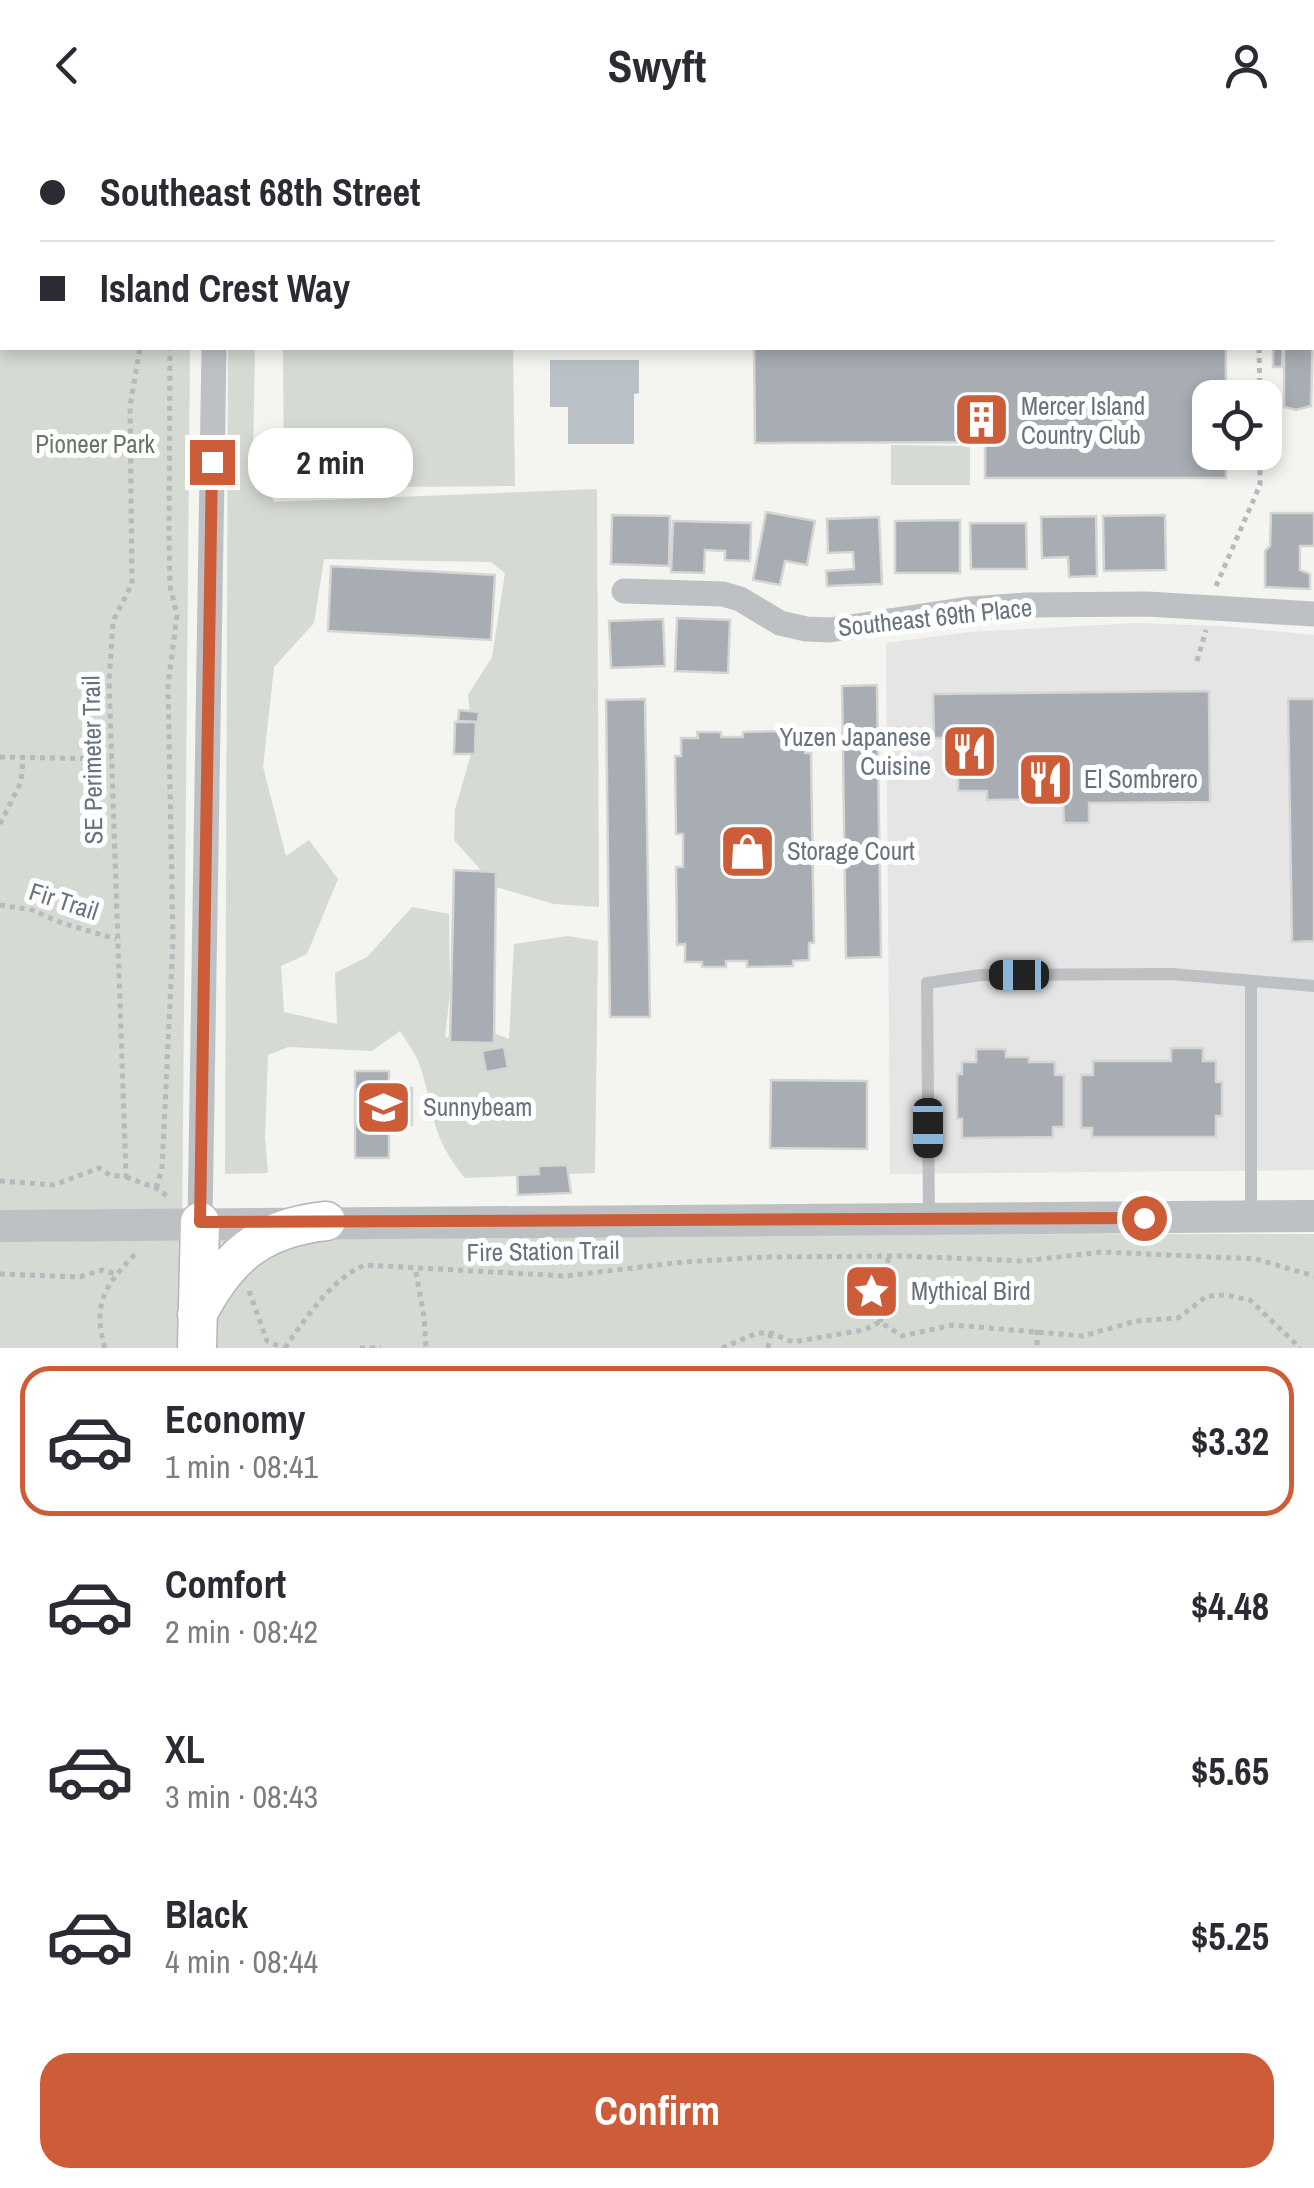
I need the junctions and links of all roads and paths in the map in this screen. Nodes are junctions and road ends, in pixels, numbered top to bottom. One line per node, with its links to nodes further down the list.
1 (140, 350): 13 (path, SE Perimeter Trail)
2 (170, 350): 19 (path)
3 (214, 350): 24 (street)
4 (1259, 350): 5 (path)
5 (1260, 380)
6 (1260, 470): 8 (path)
7 (624, 591): 8 (street, Southeast 69th Place)
8 (1207, 606): 9 (street, Southeast 69th Place); 10 (path)
9 (1314, 614)
10 (1198, 661)
11 (0, 756): 12 (path)
12 (23, 759): 13 (path); 14 (path)
13 (111, 759): 16 (path, SE Perimeter Trail)
14 (0, 824)
15 (0, 905): 16 (path, Fir Trail)
16 (116, 938): 19 (path, SE Perimeter Trail)
17 (1251, 983): 18 (lane); 21 (lane); 23 (lane)
18 (1314, 986)
19 (126, 1177): 20 (path)
20 (0, 1181)
21 (1252, 1216): 22 (street); 23 (street)
22 (1314, 1216)
23 (929, 1219): 25 (street)
24 (200, 1222): 25 (street); 26 (street); 36 (main road)
25 (326, 1222): 36 (main road)
26 (0, 1226)
27 (149, 1246): 31 (path)
28 (888, 1257): 29 (path, Fire Station Trail); 32 (path, Fire Station Trail); 34 (path)
29 (416, 1270): 39 (path, Fire Station Trail); 42 (path)
30 (0, 1274): 31 (path)
31 (117, 1274): 38 (path)
32 (1314, 1276)
33 (246, 1286): 39 (path)
34 (880, 1322): 35 (path); 37 (path)
35 (1037, 1330): 45 (path); 46 (path)
36 (197, 1332)
37 (771, 1333): 43 (path); 44 (path)
38 (104, 1348)
39 (284, 1348)
40 (360, 1348): 41 (path)
41 (381, 1348)
42 (426, 1348)
43 (722, 1348)
44 (768, 1348)
45 (1037, 1348)
46 (1300, 1348)

